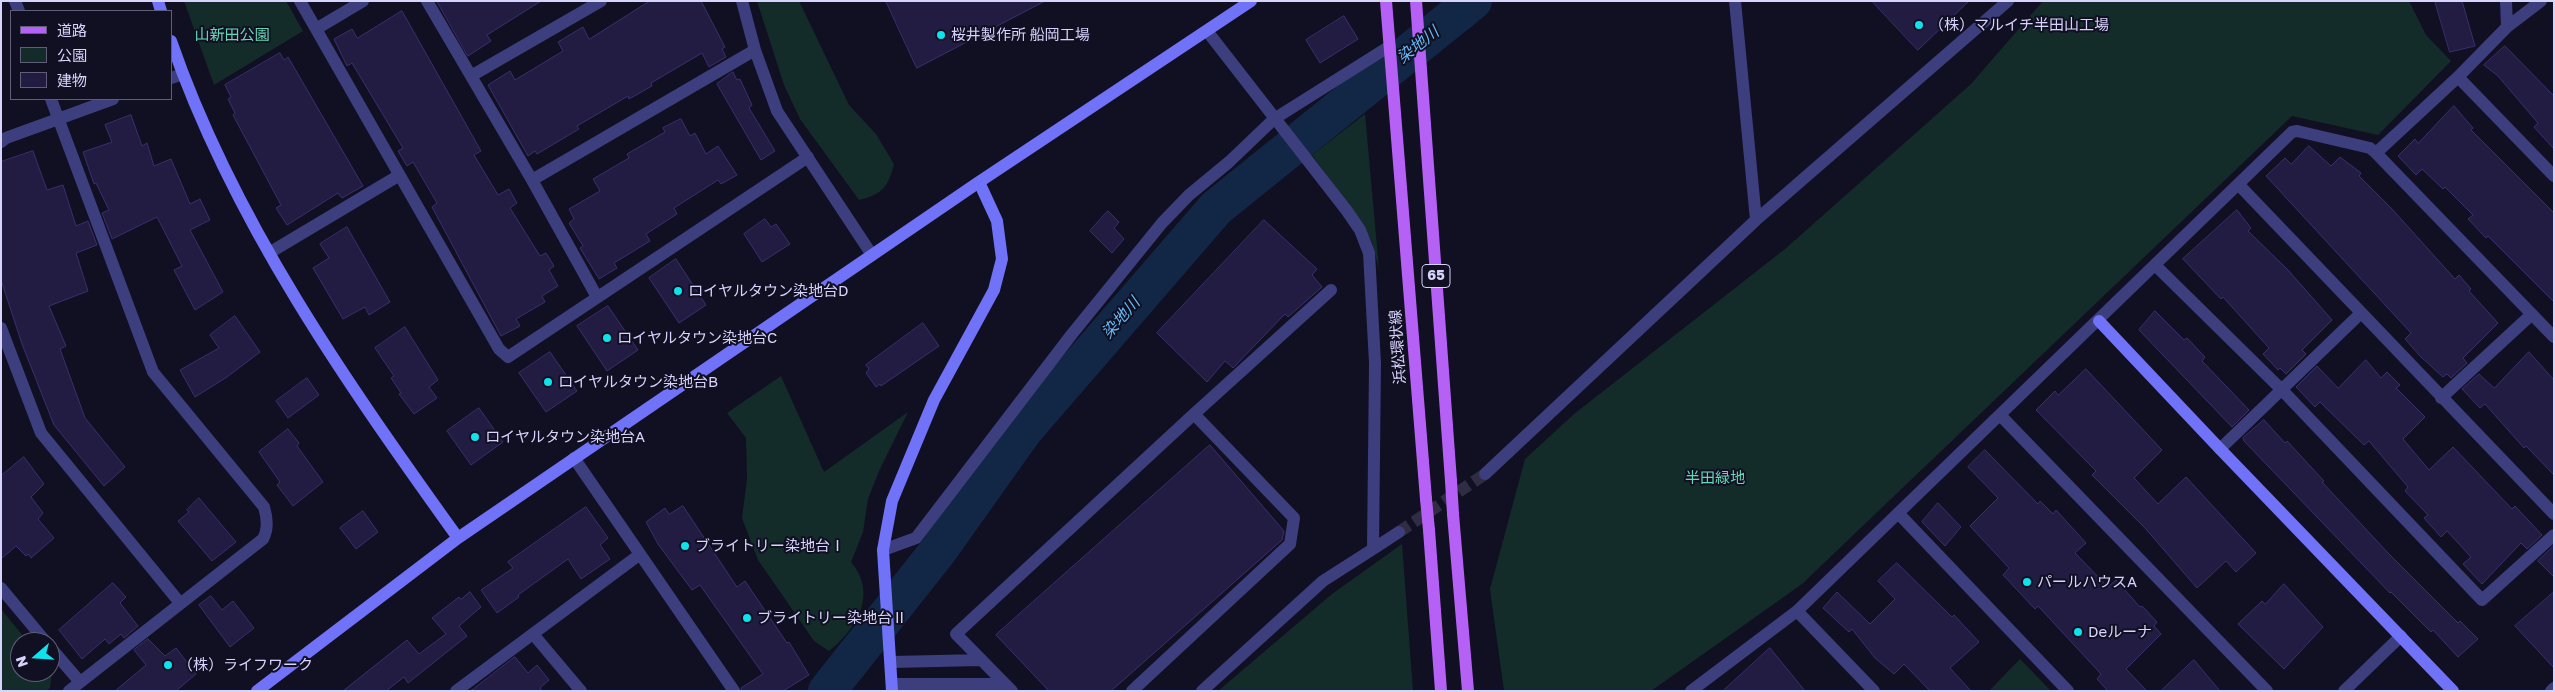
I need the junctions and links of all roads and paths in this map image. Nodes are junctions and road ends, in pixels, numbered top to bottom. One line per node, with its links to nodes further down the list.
1 (300, 1): 14 (street)
2 (363, 1): 14 (street)
3 (427, 1): 20 (street)
4 (601, 1): 20 (street)
5 (742, 1): 18 (street)
6 (1251, 1): 15 (street)
7 (1386, 1): 16 (main road, 浜松環状線 / 65)
8 (1416, 1): 80 (main road, 65, bridge)
9 (1735, 1): 34 (street)
10 (2008, 1): 34 (street)
11 (2506, 1): 13 (street)
12 (2541, 1): 13 (street)
13 (2507, 27): 21 (street)
14 (316, 29): 29 (street)
15 (1207, 32): 25 (street); 32 (street)
16 (1390, 46): 25 (street); 79 (main road, 浜松環状線 / 65, bridge)
17 (172, 47): 19 (street)
18 (755, 50): 28 (street); 31 (street)
19 (177, 76): 35 (street)
20 (471, 76): 31 (street)
21 (2458, 76): 27 (street); 30 (street)
22 (51, 100): 24 (street)
23 (110, 100): 24 (street)
24 (59, 118): 26 (street); 61 (street)
25 (1274, 119): 57 (street); 58 (street)
26 (1, 142)
27 (2376, 153): 33 (street); 41 (street)
28 (808, 158): 36 (street); 39 (street)
29 (398, 176): 35 (street); 39 (street)
30 (2554, 176)
31 (532, 180): 39 (street)
32 (979, 182): 36 (street); 58 (street)
33 (2239, 185): 37 (street); 40 (street)
34 (1756, 220): 51 (street)
35 (269, 253): 56 (street)
36 (872, 255): 50 (street)
37 (2156, 266): 42 (street); 45 (street)
38 (1331, 290): 47 (street)
39 (598, 297)
40 (2361, 313): 45 (street); 46 (street)
41 (2532, 314): 44 (street); 46 (street)
42 (2099, 321): 48 (street); 49 (street)
43 (1, 328): 61 (street)
44 (2554, 337)
45 (2282, 390): 49 (street); 55 (street)
46 (2442, 398): 53 (street)
47 (1194, 414): 68 (street); 77 (street)
48 (2000, 415): 52 (street); 84 (street)
49 (2220, 449): 65 (street)
50 (574, 458): 56 (street); 59 (street)
51 (1485, 474)
52 (1899, 514): 62 (street); 83 (street)
53 (2554, 514)
54 (1398, 532): 57 (street)
55 (2554, 535)
56 (458, 538): 73 (street)
57 (1373, 549): 78 (street)
58 (883, 550): 66 (street)
59 (639, 555): 64 (street); 76 (street)
60 (1, 588): 63 (street)
61 (180, 603): 69 (street)
62 (1797, 611): 81 (street); 82 (street)
63 (38, 632)
64 (533, 634): 74 (street); 75 (street)
65 (2401, 636): 85 (street); 86 (street)
66 (891, 656): 68 (street); 71 (street)
67 (60, 658): 69 (street)
68 (981, 660): 70 (street)
69 (80, 682): 72 (street)
70 (1009, 687): 71 (street)
71 (893, 688)
72 (69, 691)
73 (257, 691)
74 (456, 691)
75 (581, 691)
76 (734, 691)
77 (1132, 691)
78 (1202, 691)
79 (1441, 691)
80 (1468, 691)
81 (1691, 691)
82 (1874, 691)
83 (2068, 691)
84 (2266, 691)
85 (2344, 691)
86 (2453, 691)

